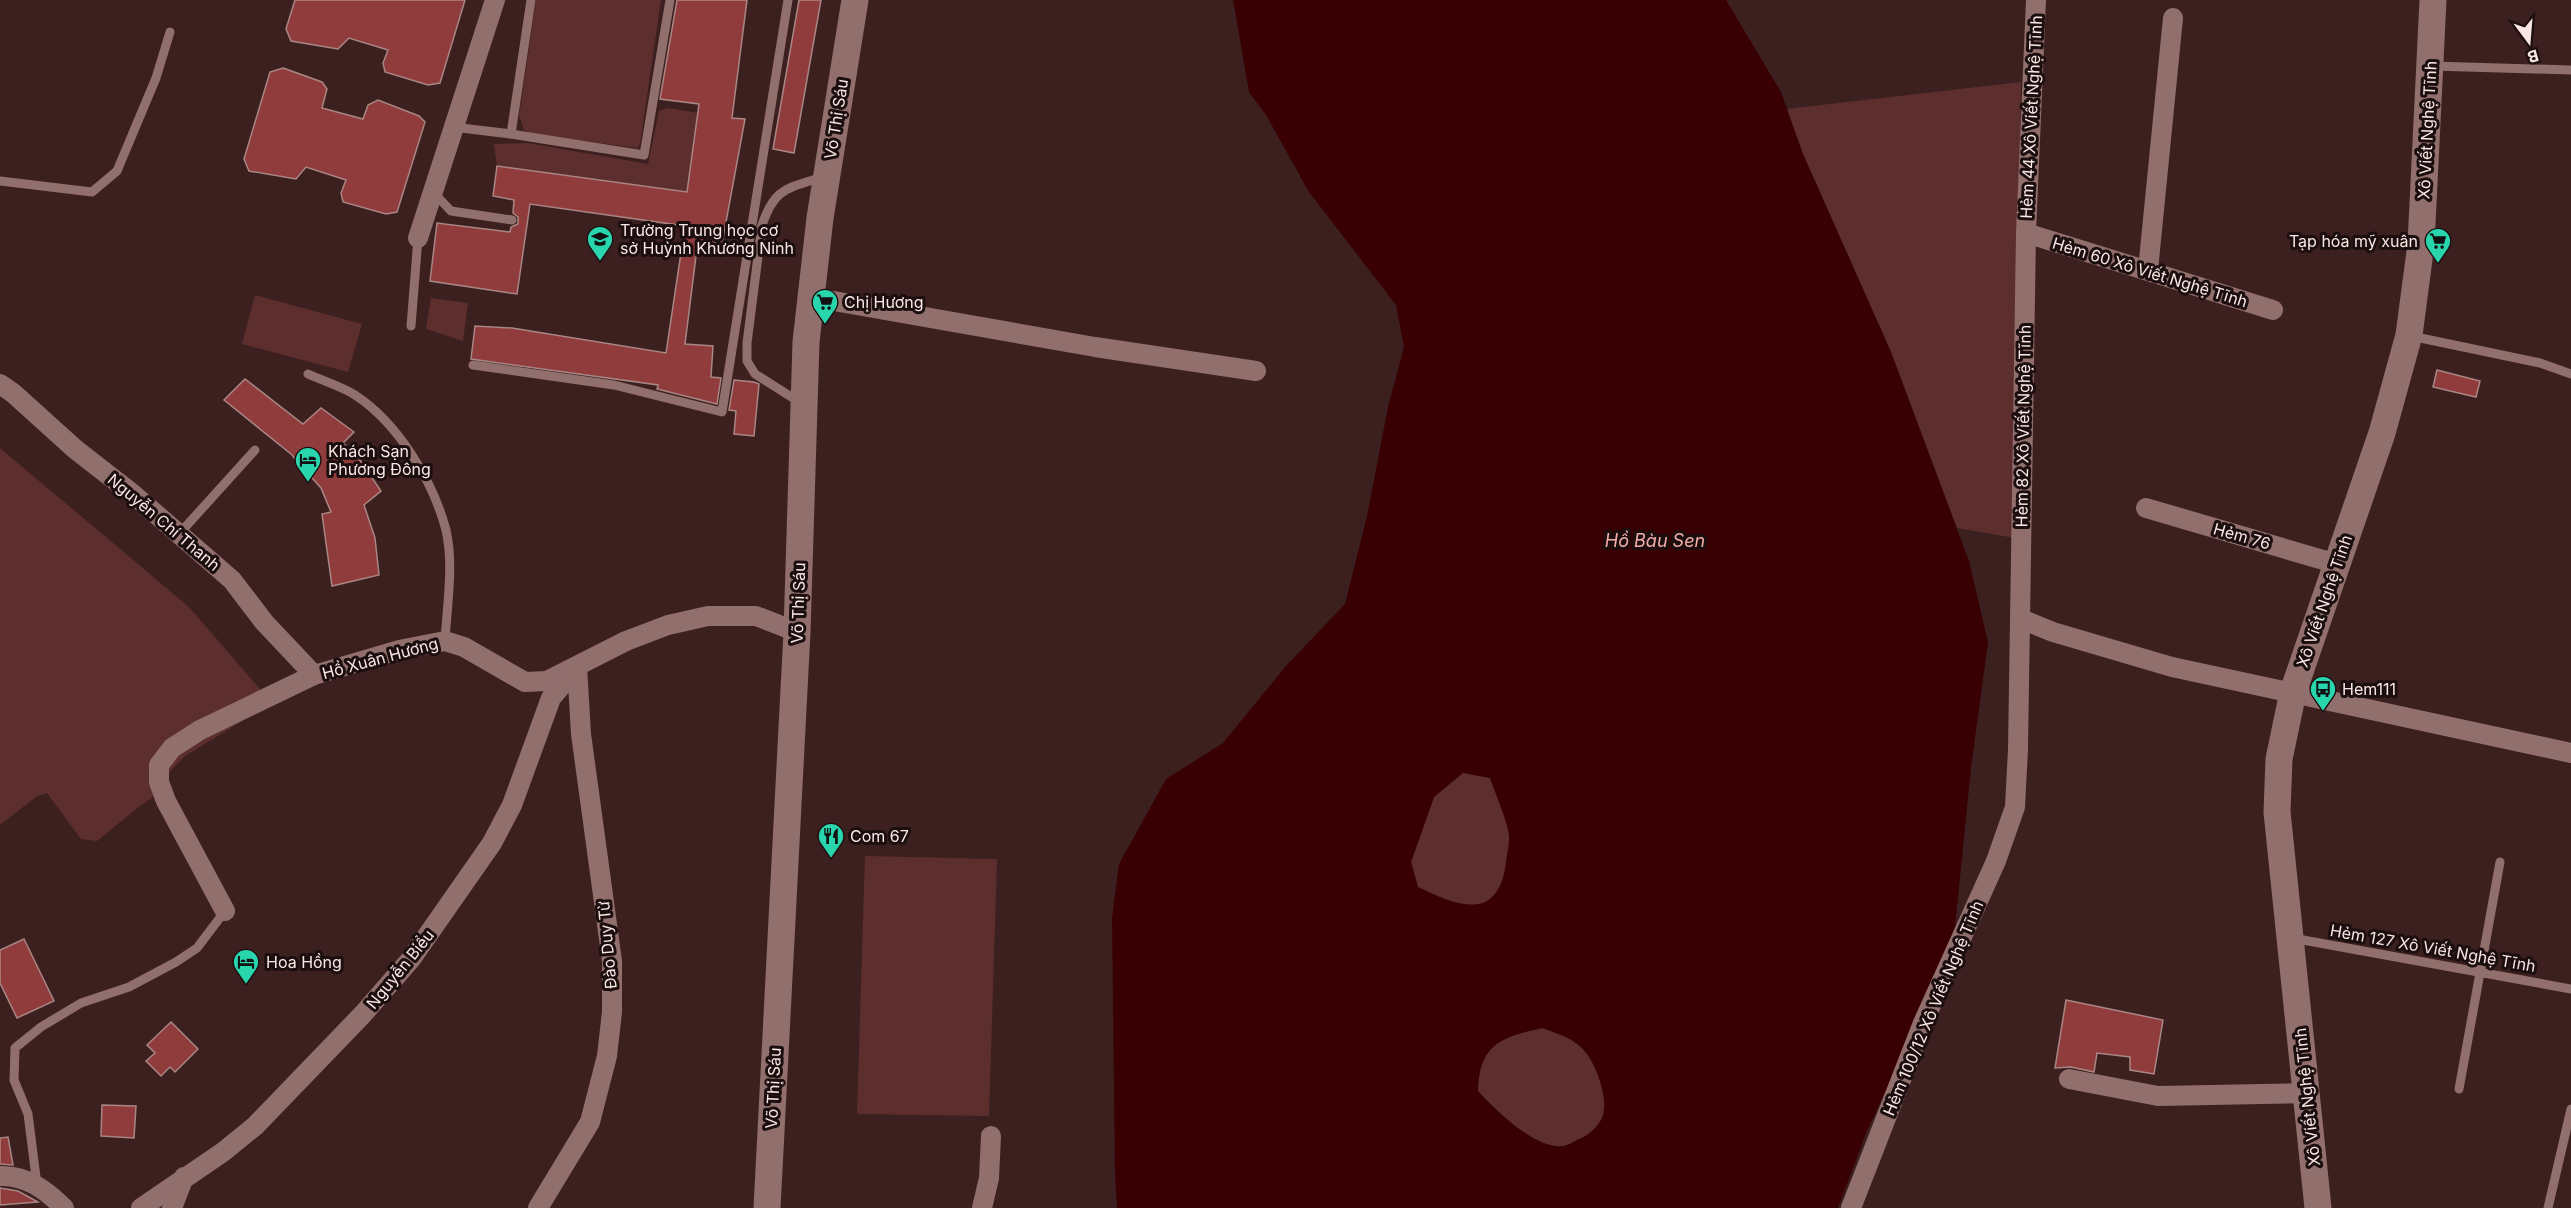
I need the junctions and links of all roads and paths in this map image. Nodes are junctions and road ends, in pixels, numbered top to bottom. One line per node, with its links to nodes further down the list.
1 (495, 0): 12 (street)
2 (531, 0): 13 (lane)
3 (670, 0): 13 (lane)
4 (788, 0): 25 (lane)
5 (855, 0): 14 (street, Võ Thị Sáu)
6 (2036, 0): 18 (street, Hẻm 44 Xô Viết Nghệ Tĩnh)
7 (2433, 0): 10 (street, Xô Viết Nghệ Tĩnh)
8 (2173, 18): 20 (street)
9 (170, 32): 15 (lane)
10 (2430, 66): 11 (lane); 24 (street, Xô Viết Nghệ Tĩnh)
11 (2571, 70)
12 (453, 127): 13 (lane); 16 (street)
13 (511, 134)
14 (827, 175): 21 (street, Võ Thị Sáu); 30 (lane)
15 (0, 181)
16 (432, 190): 17 (lane); 19 (street)
17 (512, 220)
18 (2026, 233): 20 (street, Hẻm 60 Xô Viết Nghệ Tĩnh); 35 (street, Hẻm 82 Xô Viết Nghệ Tĩnh)
19 (418, 238): 23 (lane)
20 (2148, 270): 22 (street, Hẻm 60 Xô Viết Nghệ Tĩnh)
21 (811, 297): 26 (street); 30 (street, Võ Thị Sáu)
22 (2273, 310)
23 (411, 326)
24 (2409, 335): 28 (lane); 34 (street, Xô Viết Nghệ Tĩnh)
25 (473, 365)
26 (1256, 371)
27 (308, 374): 37 (lane)
28 (2571, 374)
29 (0, 384): 33 (street, Nguyễn Chí Thanh)
30 (803, 405): 36 (street, Võ Thị Sáu)
31 (255, 450): 33 (lane)
32 (2146, 508): 34 (street, Hẻm 76)
33 (179, 534): 39 (street, Nguyễn Chí Thanh)
34 (2337, 564): 40 (street, Xô Viết Nghệ Tĩnh)
35 (2021, 619): 40 (street); 42 (street, Hẻm 82 Xô Viết Nghệ Tĩnh)
36 (797, 632): 38 (street, Hồ Xuân Hương); 60 (street, Võ Thị Sáu)
37 (445, 640): 38 (street, Hồ Xuân Hương); 39 (street, Hồ Xuân Hương)
38 (577, 666): 54 (street, Nguyễn Biểu); 59 (street, Đào Duy Từ)
39 (314, 675): 44 (street, Hồ Xuân Hương)
40 (2293, 692): 41 (street); 45 (street, Xô Viết Nghệ Tĩnh)
41 (2571, 753)
42 (2015, 807): 62 (street, Hẻm 100/12 Xô Viết Nghệ Tĩnh)
43 (2500, 862): 46 (lane)
44 (225, 911): 55 (lane)
45 (2290, 938): 46 (lane, Hẻm 127 Xô Viết Nghệ Tĩnh); 50 (street, Xô Viết Nghệ Tĩnh)
46 (2479, 970): 47 (lane, Hẻm 127 Xô Viết Nghệ Tĩnh); 49 (lane)
47 (2571, 989)
48 (2069, 1079): 50 (street)
49 (2459, 1089)
50 (2307, 1092): 63 (street, Xô Viết Nghệ Tĩnh)
51 (2571, 1109): 64 (lane)
52 (991, 1136): 61 (street)
53 (0, 1176): 55 (street)
54 (184, 1178): 57 (street, Nguyễn Biểu); 58 (street)
55 (37, 1185): 56 (street)
56 (64, 1208)
57 (141, 1208)
58 (172, 1208)
59 (538, 1208)
60 (767, 1208)
61 (982, 1208)
62 (1851, 1208)
63 (2318, 1208)
64 (2548, 1208)

